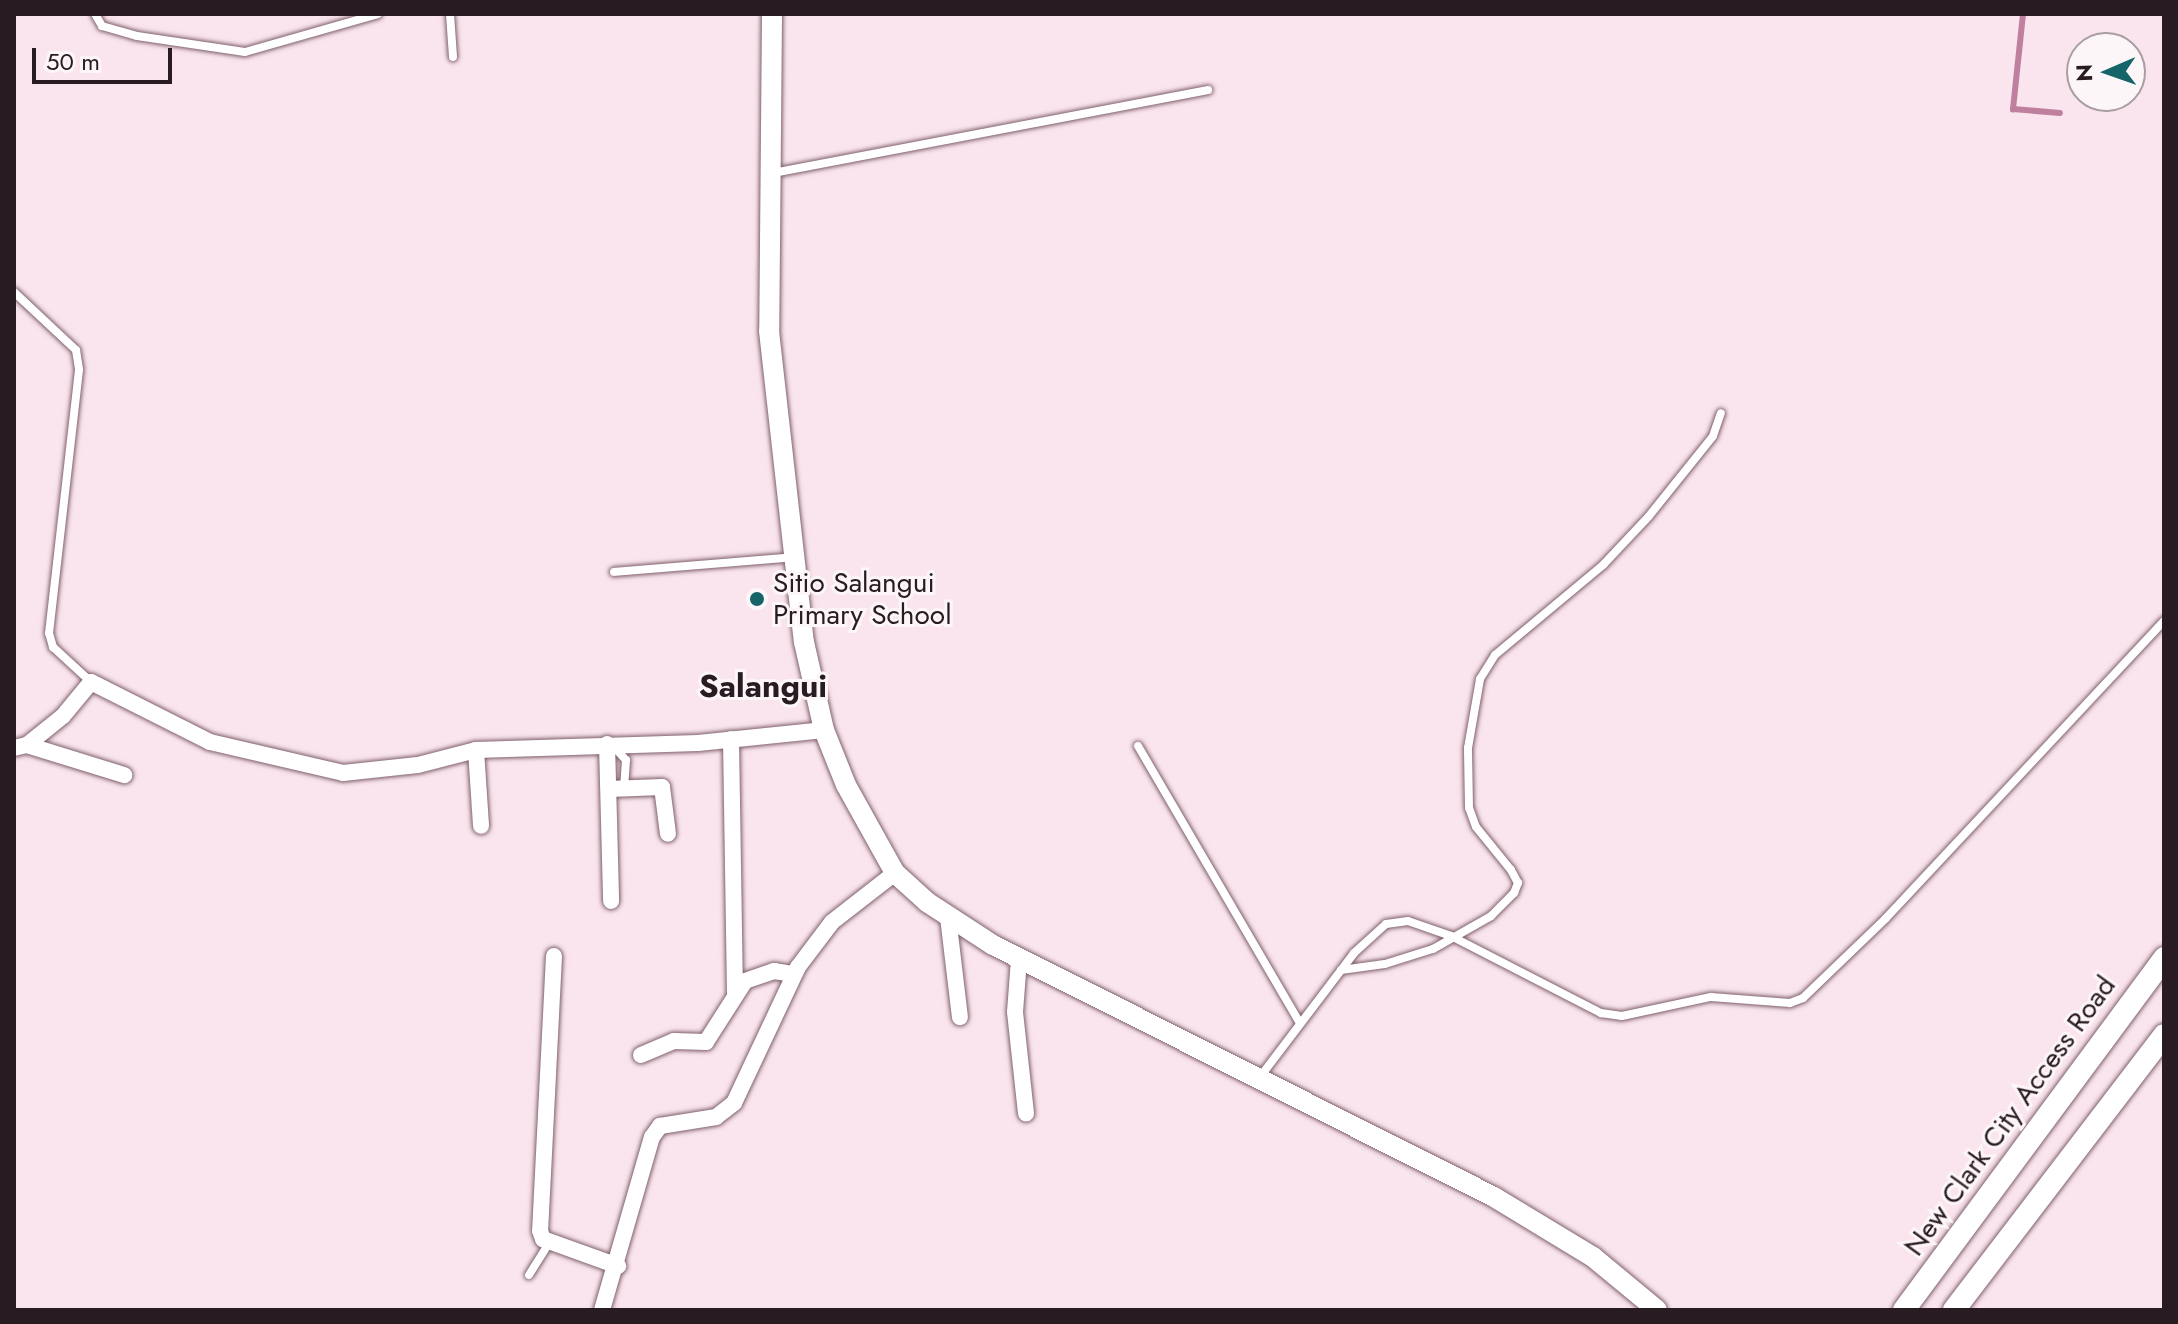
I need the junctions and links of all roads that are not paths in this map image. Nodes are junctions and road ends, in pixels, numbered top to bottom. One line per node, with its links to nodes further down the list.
1 (95, 14): 2 (lane)
2 (378, 14)
3 (450, 14): 5 (lane)
4 (772, 14): 7 (street)
5 (453, 57)
6 (1208, 90): 7 (lane)
7 (768, 174): 10 (street)
8 (14, 292): 13 (lane)
9 (1721, 413): 27 (lane)
10 (795, 557): 11 (lane); 14 (street)
11 (614, 572)
12 (2164, 621): 27 (lane)
13 (91, 682): 18 (street); 19 (street)
14 (824, 730): 15 (street); 24 (street)
15 (731, 739): 16 (street); 33 (street)
16 (607, 746): 19 (street); 21 (street)
17 (1138, 746): 35 (lane)
18 (20, 747): 20 (street)
19 (476, 750): 22 (street)
20 (124, 775)
21 (617, 788): 23 (street); 25 (street)
22 (481, 826)
23 (668, 834)
24 (895, 873): 26 (street); 32 (street)
25 (611, 901)
26 (948, 917): 30 (street); 34 (street)
27 (1451, 936): 31 (lane); 31 (lane)
28 (554, 956): 40 (street)
29 (2164, 958): 45 (main road, New Clark City Access Road)
30 (1019, 959): 38 (street); 39 (street)
31 (1341, 970): 35 (lane)
32 (794, 974): 33 (street); 41 (street)
33 (735, 992): 37 (street)
34 (960, 1017)
35 (1299, 1022): 38 (lane)
36 (2164, 1035): 46 (main road)
37 (641, 1055)
38 (1259, 1078): 44 (street)
39 (1026, 1113)
40 (550, 1240): 41 (street); 42 (lane)
41 (618, 1266): 43 (street)
42 (529, 1275)
43 (602, 1310)
44 (1657, 1310)
45 (1904, 1310)
46 (1954, 1310)

